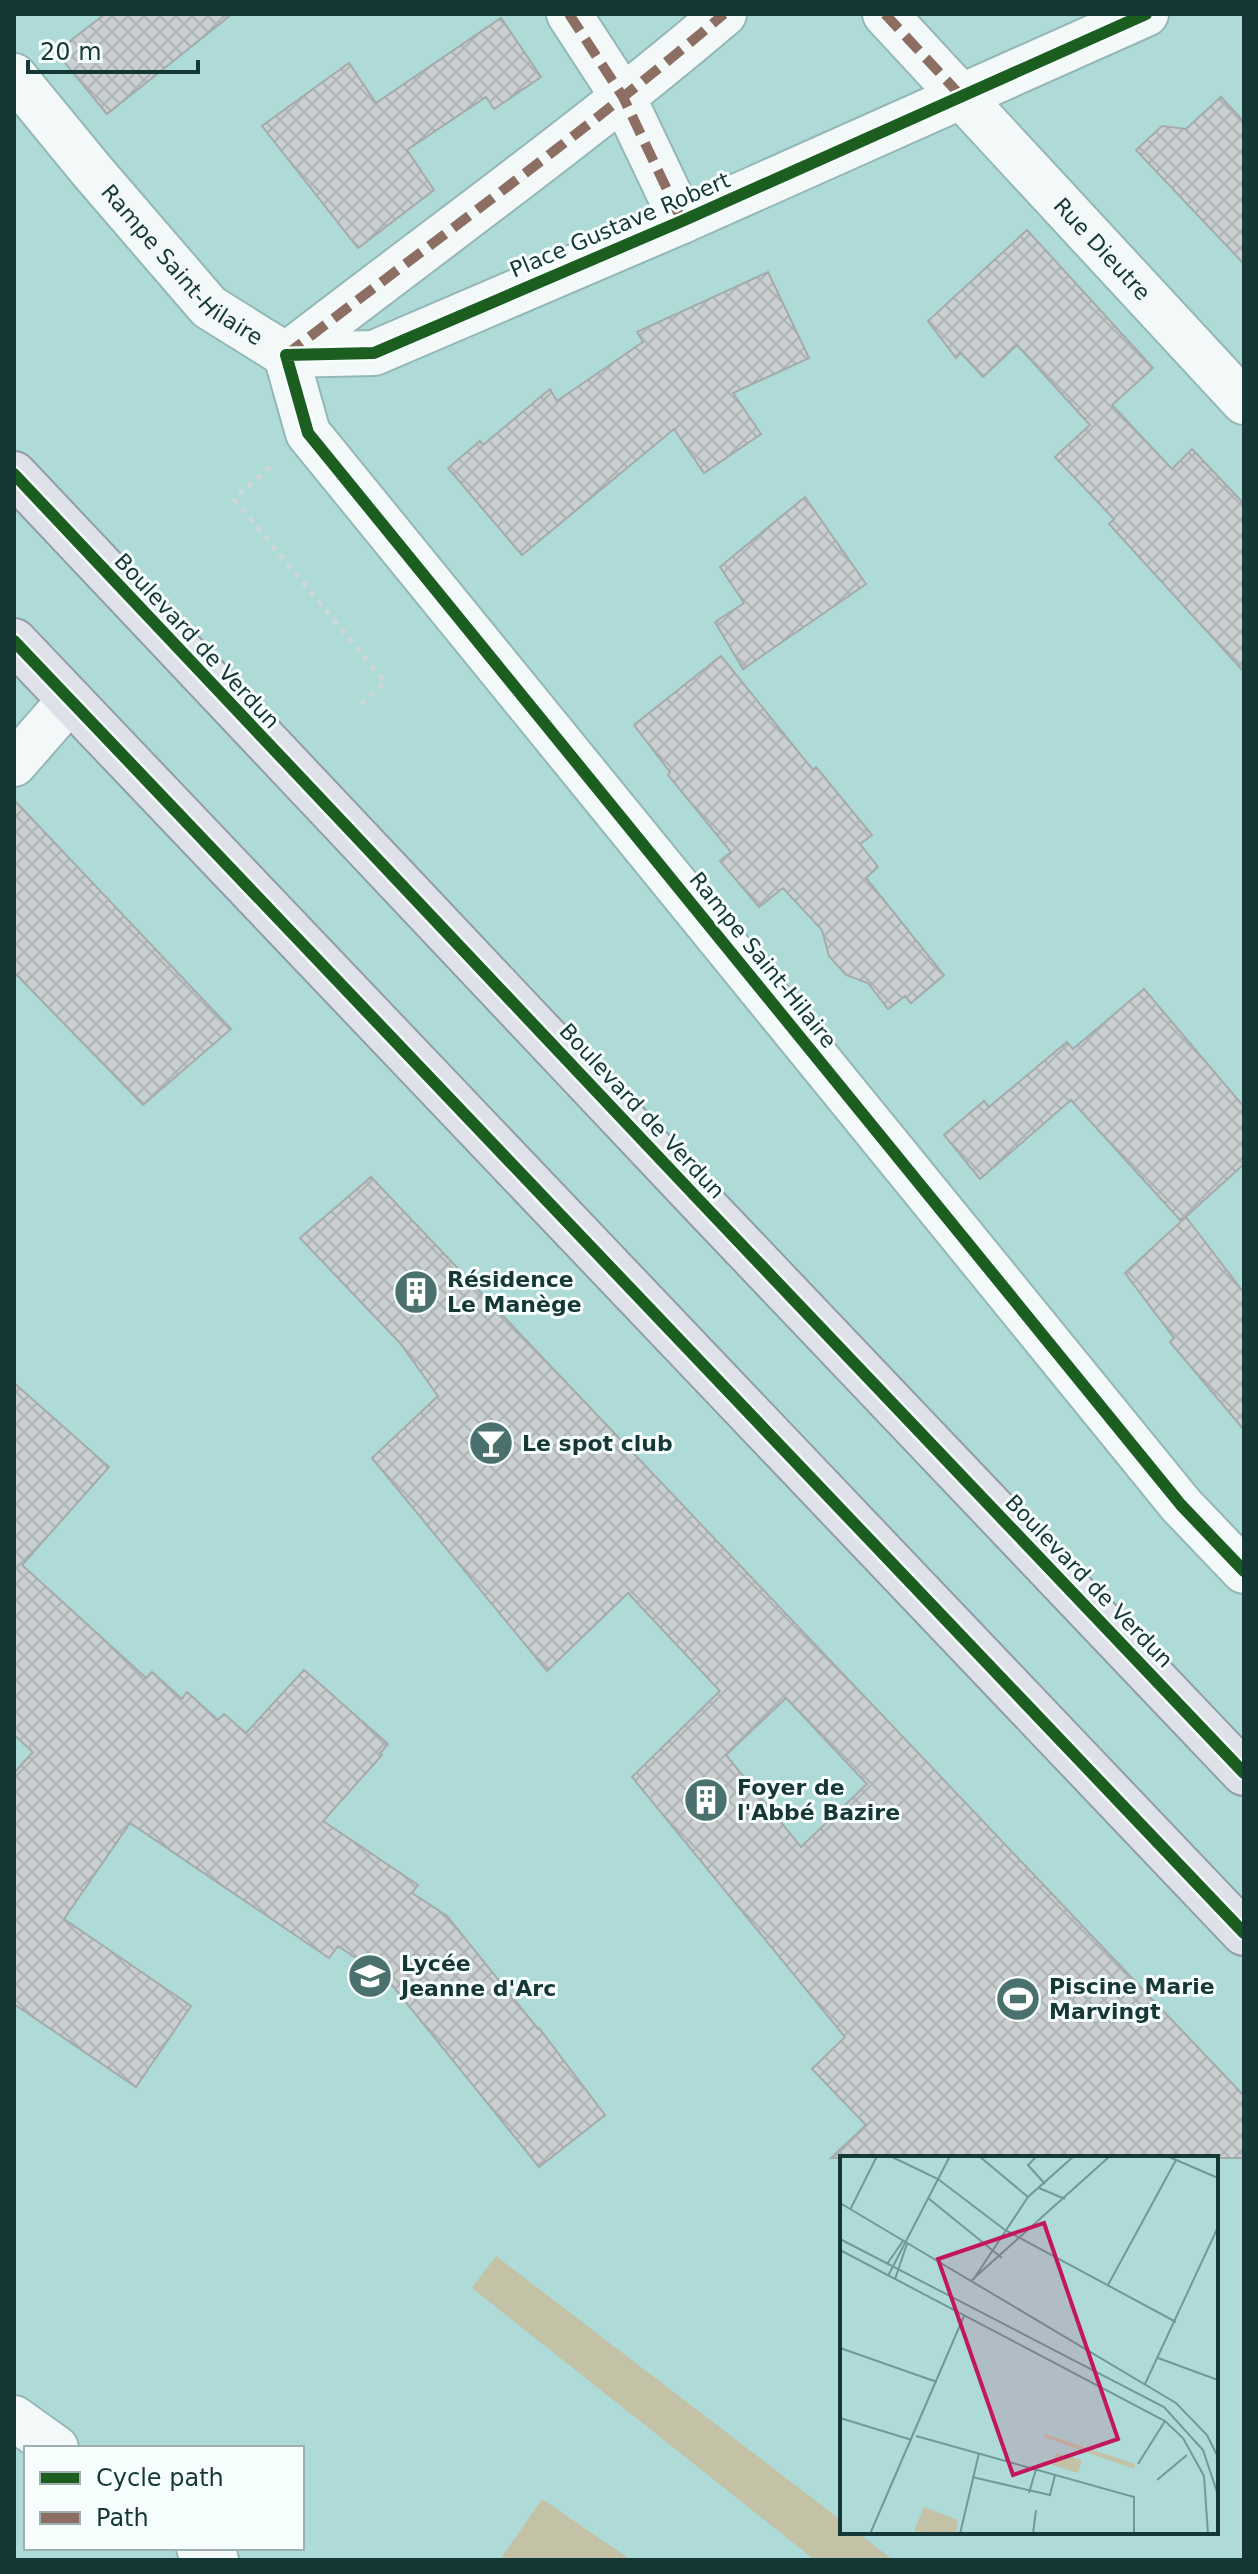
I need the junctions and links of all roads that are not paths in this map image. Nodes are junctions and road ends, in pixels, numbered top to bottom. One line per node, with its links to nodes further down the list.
1 (569, 14): 6 (street)
2 (724, 14): 6 (street)
3 (885, 14): 7 (street)
4 (1146, 14): 7 (street, Place Gustave Robert)
5 (14, 76): 9 (street, Rampe Saint-Hilaire)
6 (623, 97): 8 (street); 9 (street)
7 (962, 97): 8 (street, Place Gustave Robert); 10 (street, Rue Dieutre)
8 (682, 221): 9 (street, Place Gustave Robert)
9 (286, 355): 15 (street, Rampe Saint-Hilaire)
10 (1244, 402)
11 (14, 474): 16 (main road, Boulevard de Verdun)
12 (14, 641): 13 (main road)
13 (70, 700): 14 (street); 17 (main road)
14 (14, 764)
15 (1244, 1571)
16 (1244, 1773)
17 (1244, 1933)
18 (14, 2418): 19 (street)
19 (53, 2446)

